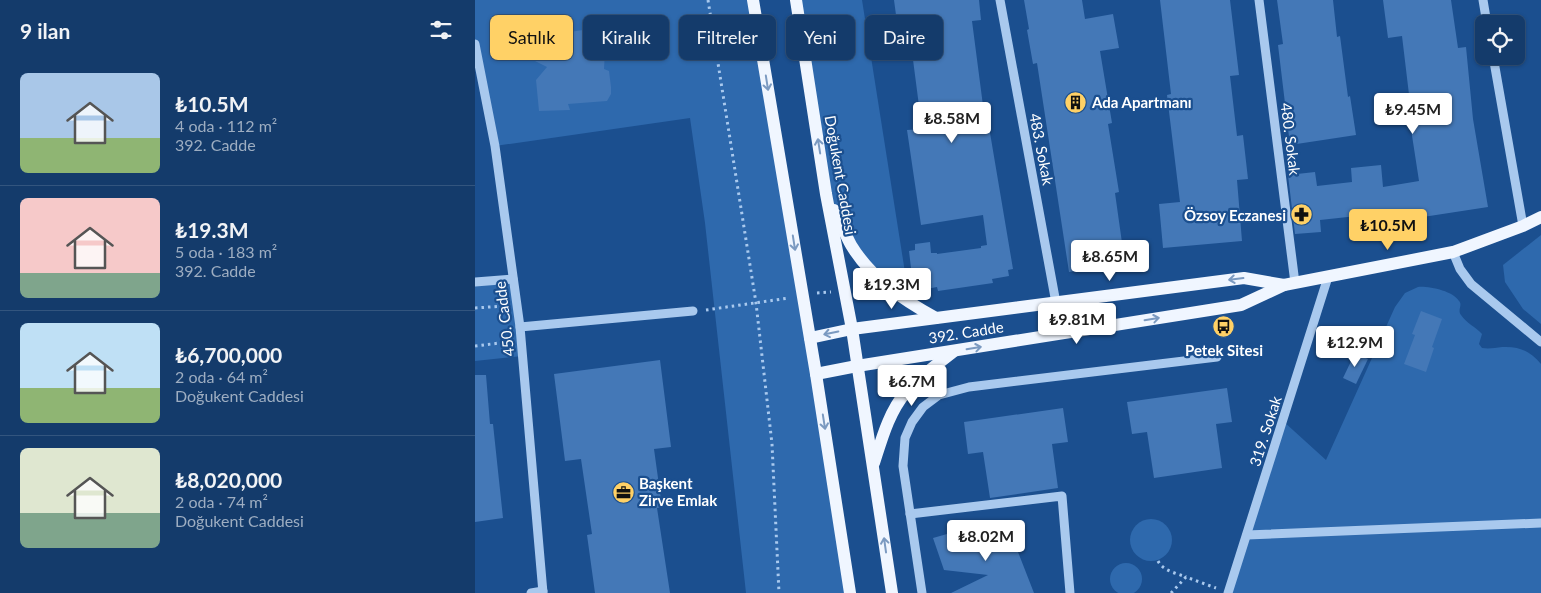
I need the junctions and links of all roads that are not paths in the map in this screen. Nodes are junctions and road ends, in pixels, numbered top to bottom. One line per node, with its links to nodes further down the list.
1 (753, 0): 22 (main road, one-way to 22)
2 (796, 0): 9 (main road, Doğukent Caddesi, one-way to 2)
3 (1000, 0): 17 (street, 483. Sokak)
4 (1259, 0): 16 (street, 480. Sokak)
5 (1483, 0): 6 (street)
6 (1486, 15)
7 (475, 44): 14 (street, 450. Cadde)
8 (1495, 65): 11 (street)
9 (827, 194): 19 (main road); 21 (main road, Doğukent Caddesi)
10 (1541, 217): 11 (main road, 392. Cadde)
11 (1523, 226): 12 (main road, 392. Cadde)
12 (1453, 252): 13 (main road, 392. Cadde); 23 (street)
13 (1328, 277): 16 (main road, 392. Cadde); 31 (street, 319. Sokak)
14 (513, 280): 15 (street); 20 (street, 450. Cadde)
15 (475, 282)
16 (1289, 284): 17 (main road, 392. Cadde, one-way to 17); 24 (main road, 392. Cadde, one-way to 16)
17 (1056, 303): 19 (main road, 392. Cadde)
18 (693, 311): 20 (street)
19 (936, 318): 21 (main road, 392. Cadde)
20 (520, 326): 32 (street, 450. Cadde)
21 (851, 329): 22 (main road, 392. Cadde, one-way to 22); 26 (main road, Doğukent Caddesi)
22 (810, 338): 27 (main road)
23 (1541, 342)
24 (954, 351): 26 (main road, 392. Cadde); 28 (main road)
25 (1217, 357): 29 (street)
26 (857, 366): 27 (main road, 392. Cadde); 28 (main road, Doğukent Caddesi)
27 (816, 374): 34 (main road, one-way to 34)
28 (873, 466): 35 (main road, Doğukent Caddesi, one-way to 28)
29 (910, 514): 36 (street); 37 (street)
30 (1541, 523): 31 (street)
31 (1247, 535): 38 (street, 319. Sokak)
32 (543, 592): 33 (street)
33 (531, 593)
34 (850, 593)
35 (892, 593)
36 (922, 593)
37 (1070, 593)
38 (1228, 593)

